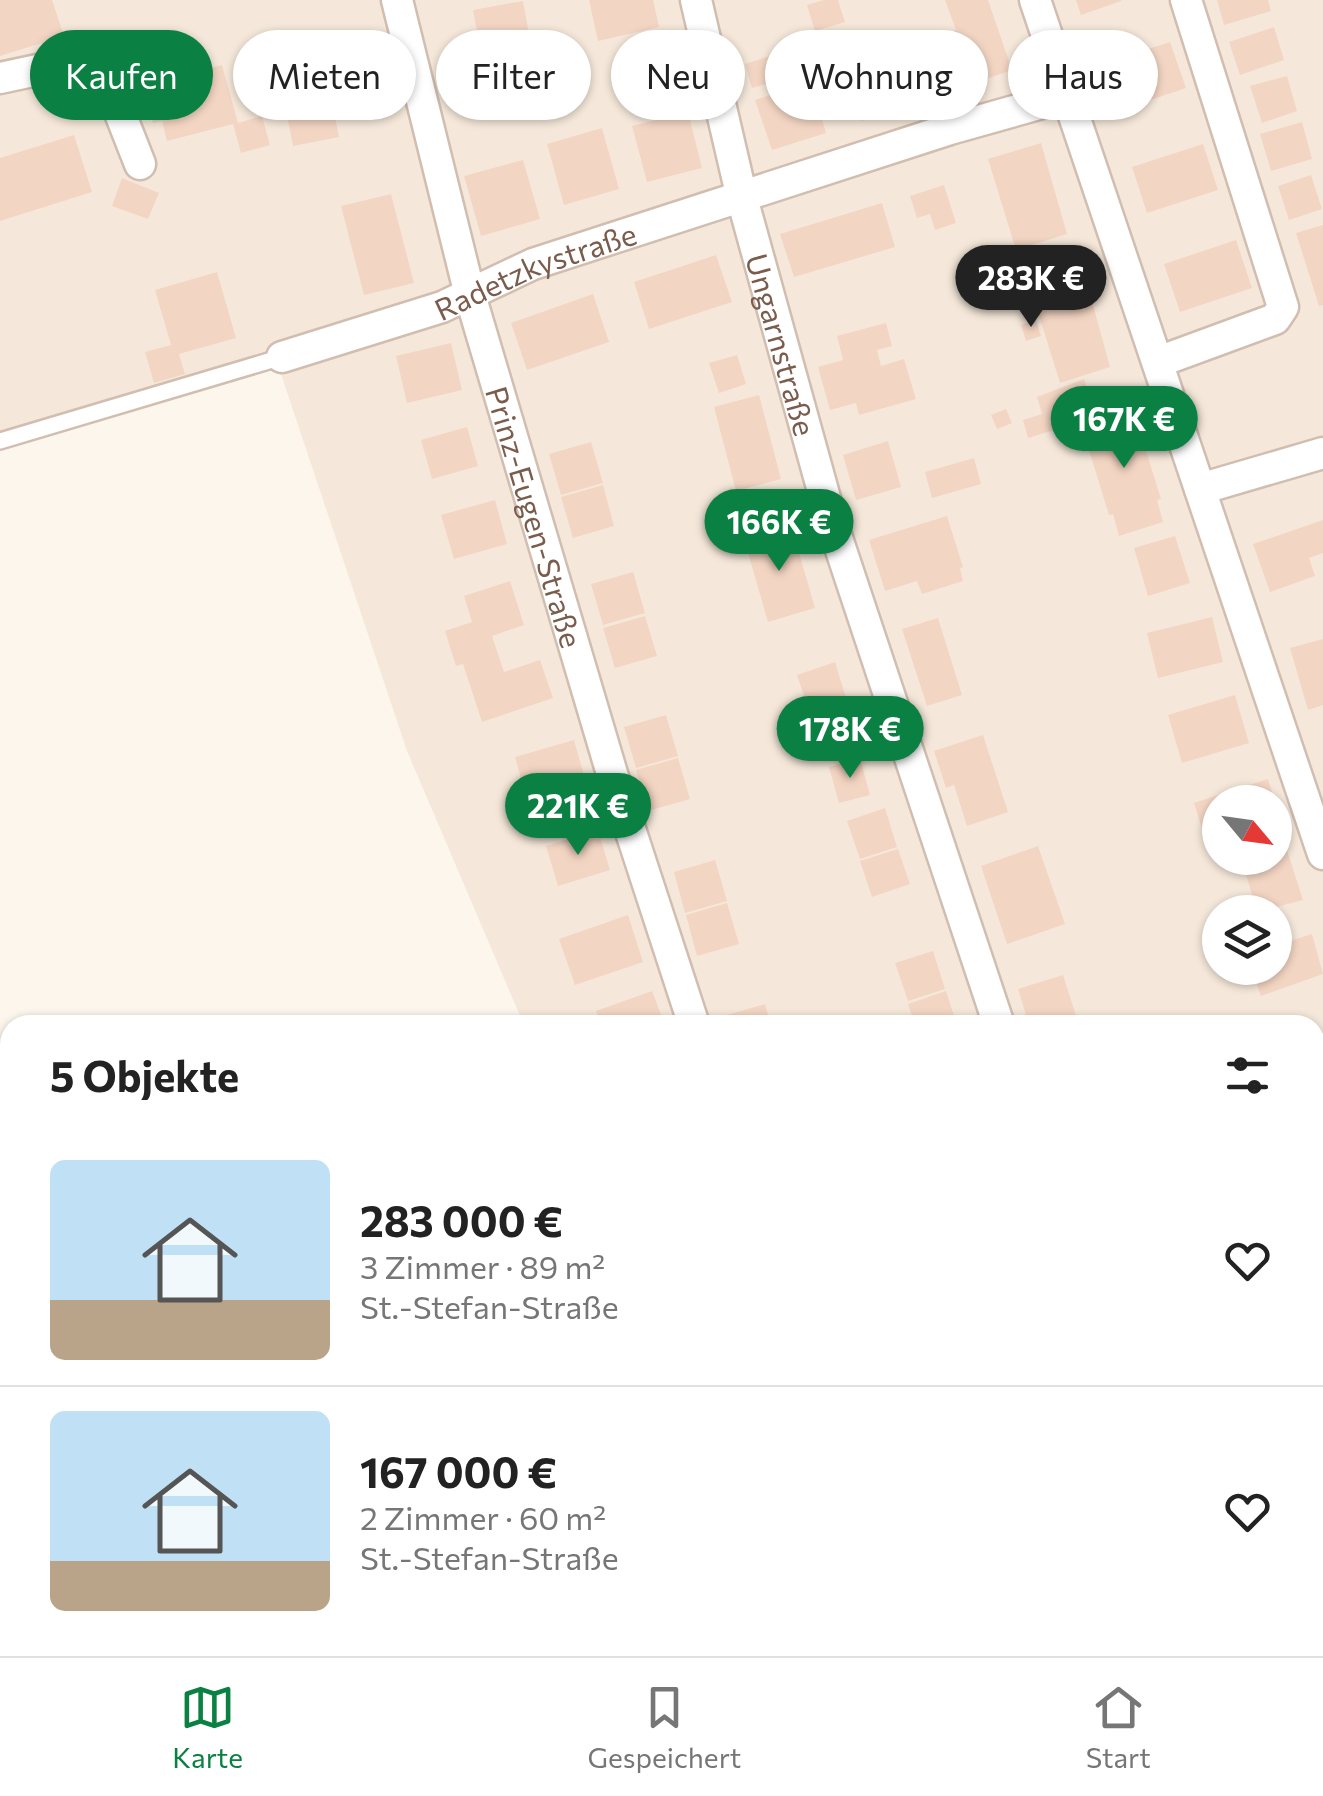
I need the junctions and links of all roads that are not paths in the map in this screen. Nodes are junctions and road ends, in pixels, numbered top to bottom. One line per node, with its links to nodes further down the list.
1 (397, 0): 11 (street, Prinz-Eugen-Straße)
2 (696, 0): 10 (street, Ungarnstraße)
3 (1035, 0): 5 (street)
4 (1186, 0): 13 (street)
5 (1045, 30)
6 (0, 78): 9 (street)
7 (1008, 113): 10 (street, Radetzkystraße)
8 (1075, 120): 13 (street)
9 (140, 164)
10 (742, 198): 11 (street, Radetzkystraße); 19 (street, Ungarnstraße)
11 (470, 294): 12 (street, Radetzkystraße); 18 (street, Prinz-Eugen-Straße)
12 (282, 357): 14 (lane, Radetzkystraße)
13 (1158, 362): 16 (street)
14 (0, 441)
15 (1323, 453): 16 (street)
16 (1200, 490): 17 (street)
17 (1323, 854)
18 (691, 1015)
19 (995, 1015)

